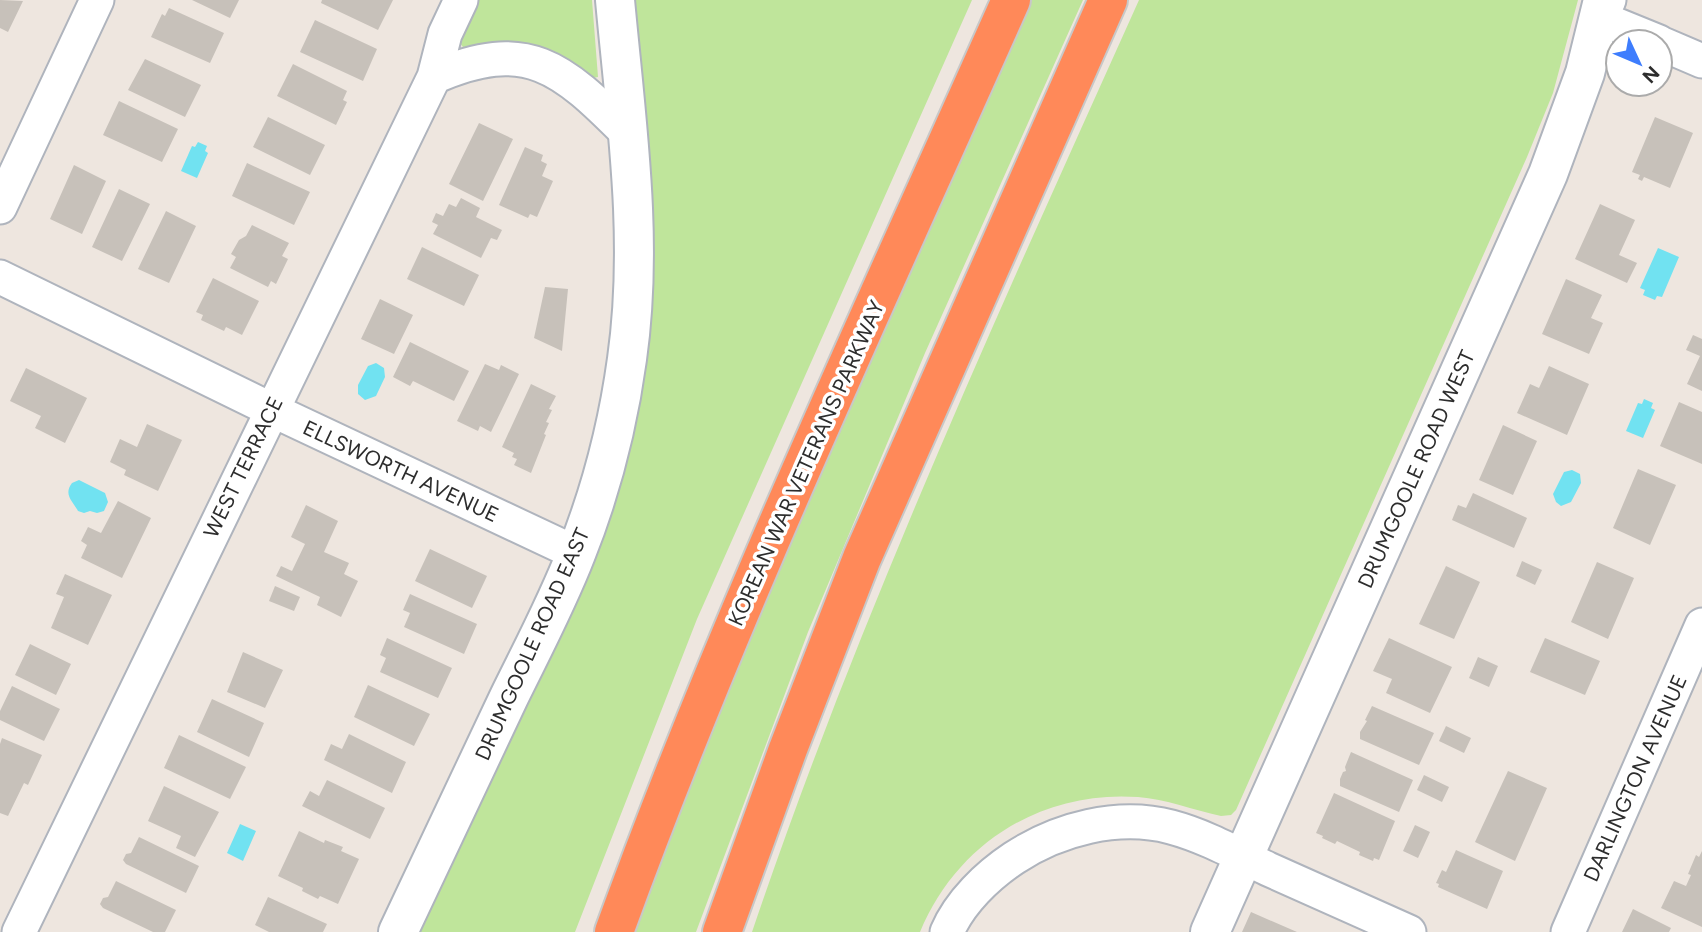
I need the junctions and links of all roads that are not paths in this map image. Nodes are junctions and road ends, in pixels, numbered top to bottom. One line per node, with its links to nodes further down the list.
1 (97, 0): 12 (street)
2 (461, 0): 10 (street, WEST TERRACE)
3 (615, 0): 11 (main road, DRUMGOOLE ROAD EAST)
4 (1011, 0): 21 (highway, KOREAN WAR VETERANS PARKWAY)
5 (1108, 0): 22 (highway)
6 (1604, 6): 7 (street); 17 (main road, DRUMGOOLE ROAD WEST)
7 (1638, 28)
8 (1674, 49): 9 (street)
9 (1702, 61)
10 (434, 77): 11 (street); 14 (street, WEST TERRACE)
11 (627, 133): 15 (main road, DRUMGOOLE ROAD EAST)
12 (0, 207)
13 (0, 277): 14 (street, ELLSWORTH AVENUE)
14 (272, 410): 15 (street, ELLSWORTH AVENUE); 19 (street, WEST TERRACE)
15 (576, 553): 20 (main road, DRUMGOOLE ROAD EAST)
16 (1702, 625): 25 (street, DARLINGTON AVENUE)
17 (1243, 858): 18 (street); 23 (main road, DRUMGOOLE ROAD WEST); 24 (street)
18 (949, 927)
19 (19, 932)
20 (398, 932)
21 (614, 932)
22 (722, 932)
23 (1210, 932)
24 (1409, 932)
25 (1568, 932)

